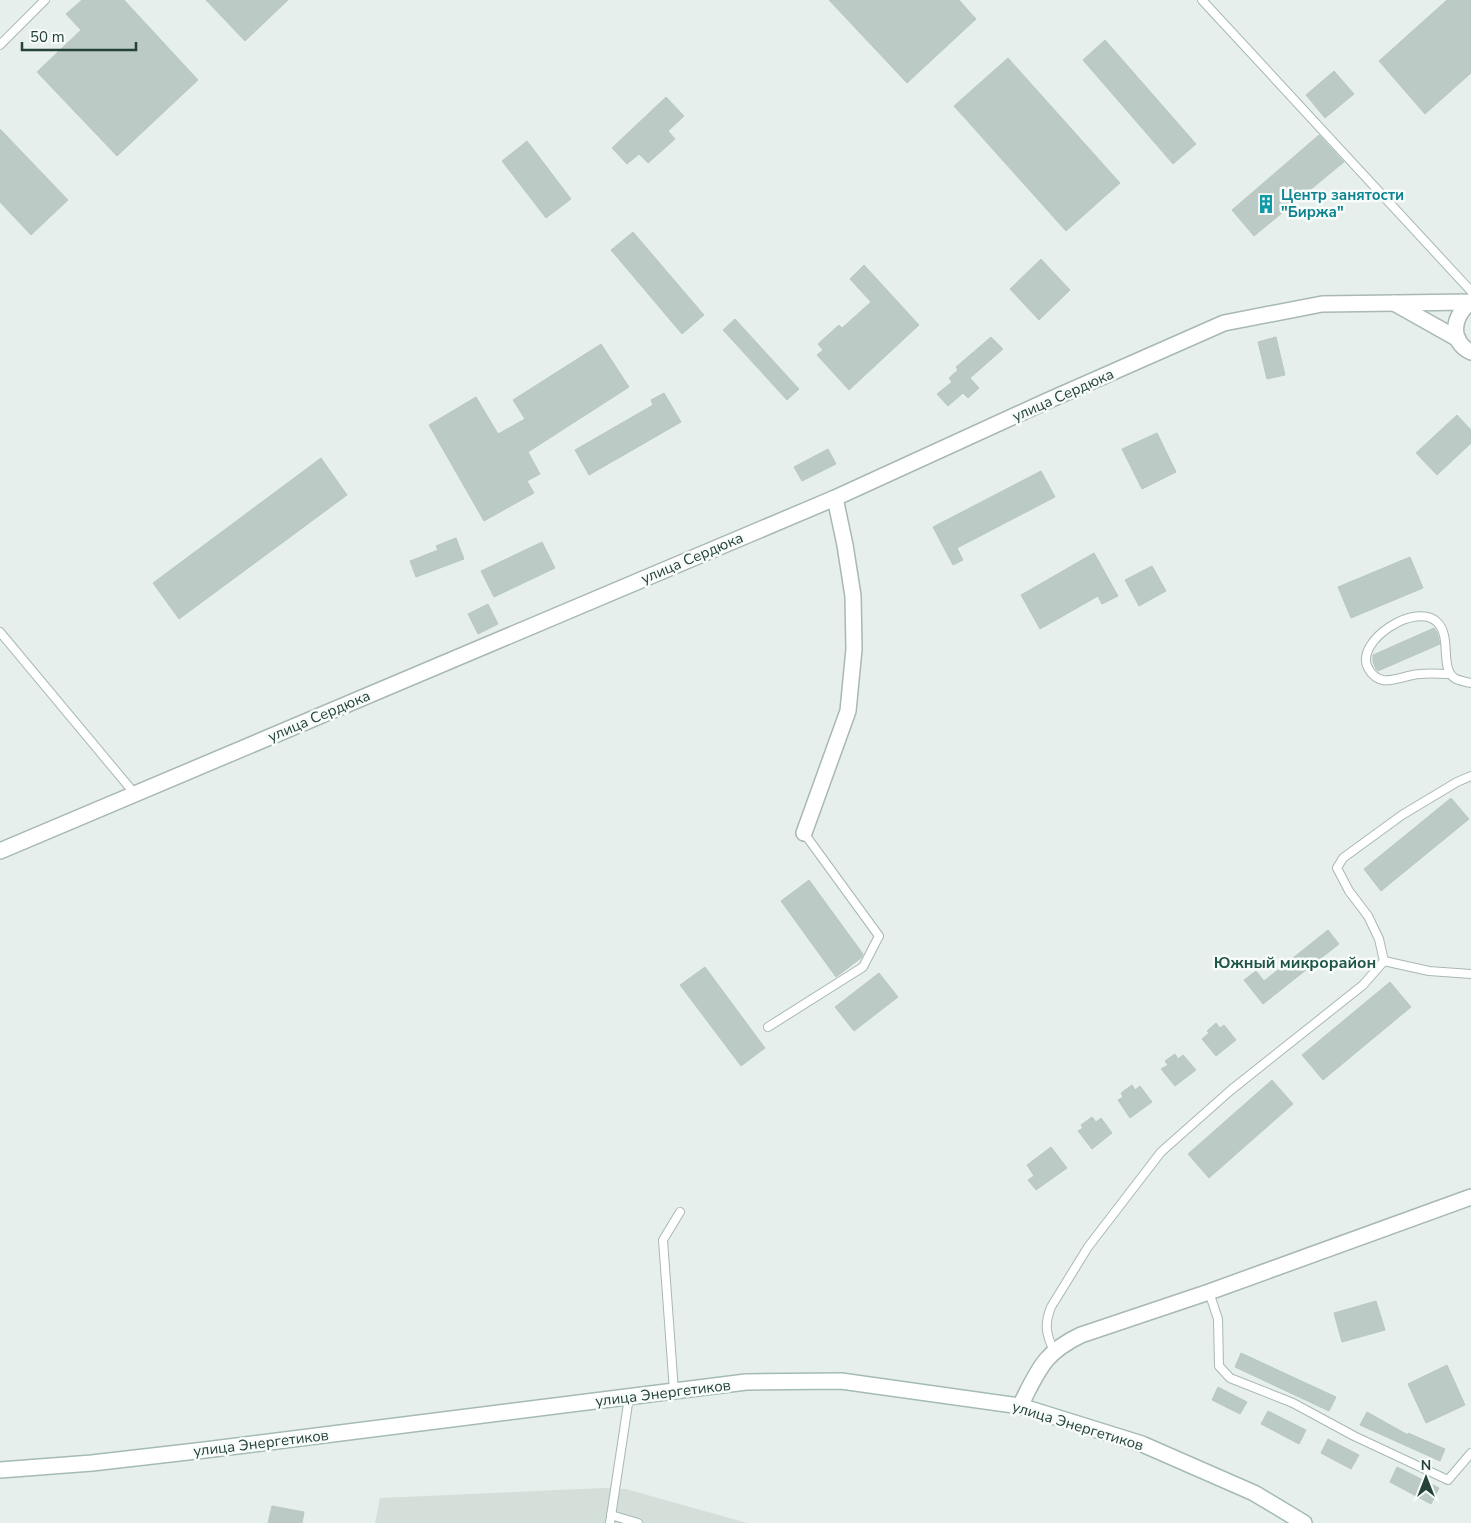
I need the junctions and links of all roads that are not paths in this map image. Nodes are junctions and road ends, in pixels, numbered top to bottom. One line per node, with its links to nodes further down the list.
1 (45, 0): 3 (lane)
2 (1202, 0): 4 (lane)
3 (0, 45)
4 (1471, 290)
5 (1471, 302): 6 (street, улица Сердюка); 7 (street)
6 (1392, 303): 7 (street); 8 (street, улица Сердюка)
7 (1467, 350)
8 (835, 498): 13 (street, улица Сердюка); 14 (street)
9 (0, 632): 13 (lane)
10 (1450, 674): 10 (lane); 11 (lane)
11 (1471, 683)
12 (1471, 776): 16 (lane)
13 (135, 794): 15 (street, улица Сердюка)
14 (804, 833): 18 (lane)
15 (0, 852)
16 (1384, 961): 17 (lane); 22 (lane)
17 (1471, 974)
18 (768, 1027)
19 (1471, 1197): 21 (street)
20 (680, 1212): 23 (lane)
21 (1209, 1292): 22 (street); 26 (lane)
22 (1054, 1351): 25 (street)
23 (674, 1391): 24 (street, улица Энергетиков); 25 (street, улица Энергетиков)
24 (629, 1397): 27 (street, улица Энергетиков); 28 (lane)
25 (1020, 1406): 30 (street, улица Энергетиков)
26 (1471, 1453)
27 (0, 1470)
28 (610, 1519): 29 (lane)
29 (638, 1523)
30 (1304, 1523)

